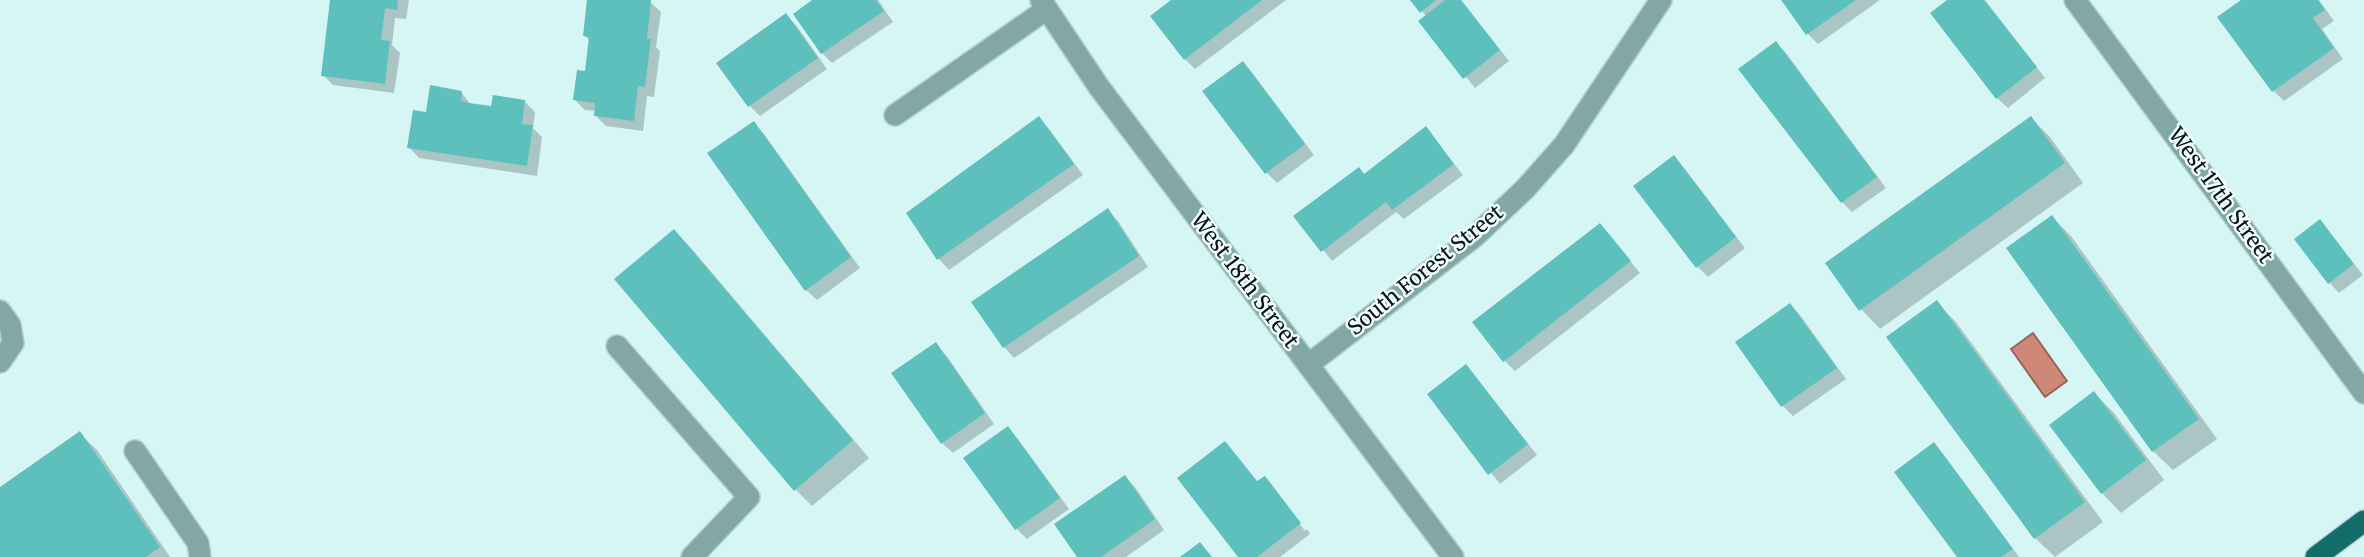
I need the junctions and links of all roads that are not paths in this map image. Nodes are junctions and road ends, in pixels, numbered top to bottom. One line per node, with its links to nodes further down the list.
1 (1661, 0): 8 (street, South Forest Street)
2 (2075, 0): 9 (street, West 17th Street)
3 (1044, 4): 4 (street); 8 (street, West 18th Street)
4 (895, 115)
5 (0, 312): 7 (street)
6 (617, 346): 13 (street)
7 (0, 362)
8 (1308, 365): 14 (street, West 18th Street)
9 (2364, 393)
10 (135, 451): 12 (street)
11 (2364, 521): 15 (main road)
12 (200, 557)
13 (692, 557)
14 (1453, 557)
15 (2316, 557)

